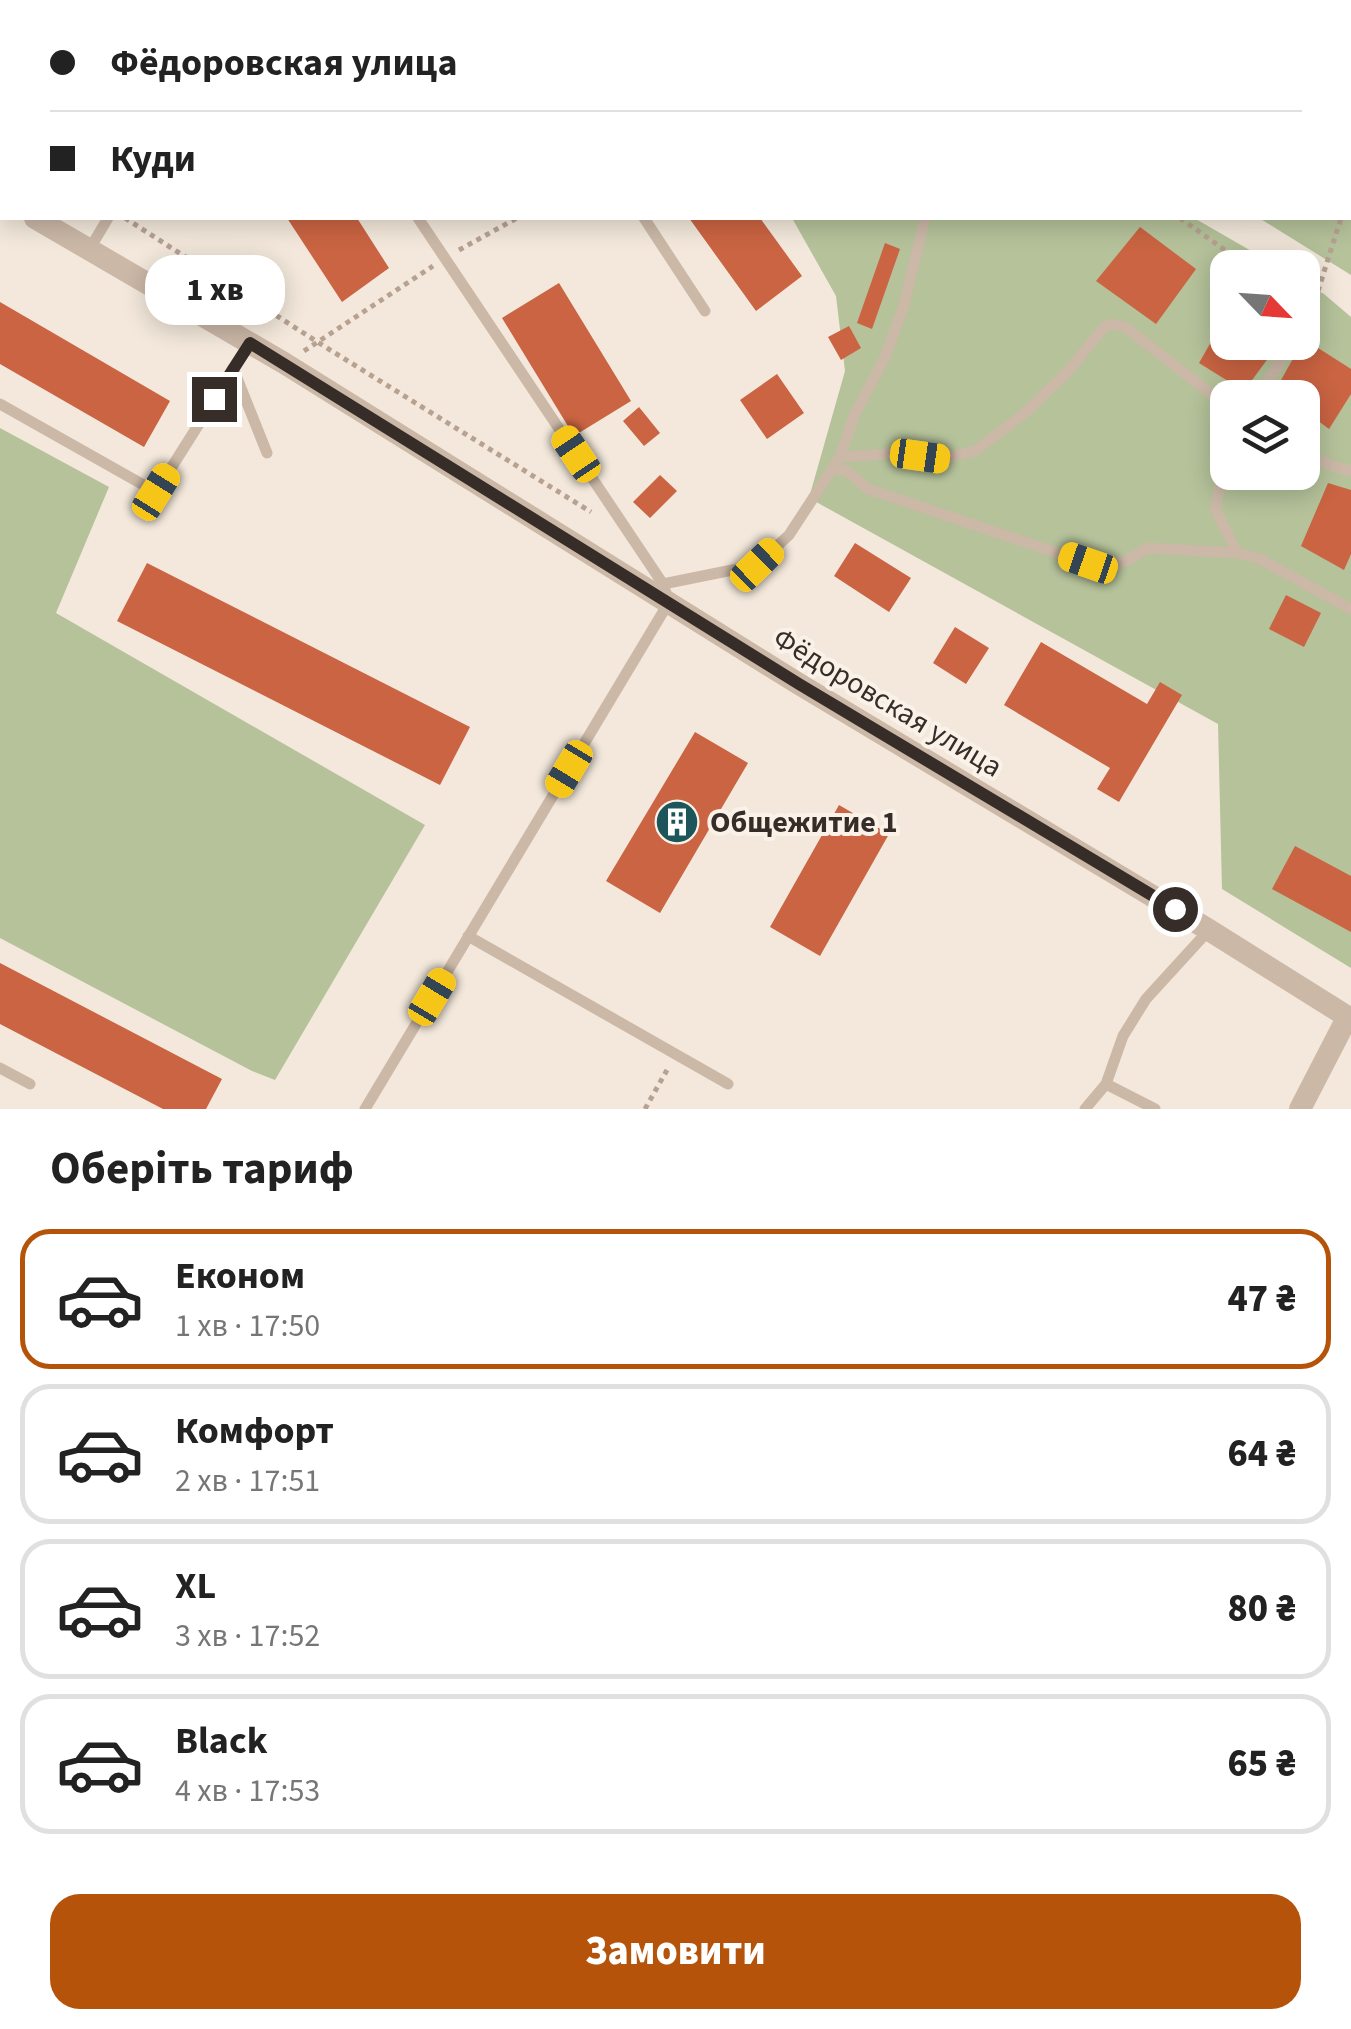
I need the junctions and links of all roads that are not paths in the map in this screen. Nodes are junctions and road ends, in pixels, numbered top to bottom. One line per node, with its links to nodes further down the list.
1 (38, 220): 6 (street, Фёдоровская улица)
2 (107, 220): 6 (lane)
3 (419, 220): 18 (lane)
4 (645, 220): 7 (lane)
5 (925, 220): 14 (lane)
6 (88, 250): 8 (street, Фёдоровская улица)
7 (705, 311)
8 (250, 343): 9 (lane); 18 (street, Фёдоровская улица)
9 (233, 368): 11 (lane); 12 (lane)
10 (1210, 393): 14 (lane)
11 (0, 404)
12 (266, 453)
13 (1320, 461): 15 (lane)
14 (836, 462): 17 (lane); 18 (lane)
15 (1351, 471)
16 (1220, 490): 17 (lane)
17 (1237, 553): 19 (lane)
18 (666, 593): 20 (street, Фёдоровская улица); 21 (lane)
19 (1351, 609)
20 (1209, 930): 22 (street, Фёдоровская улица); 26 (lane)
21 (468, 936): 25 (lane); 27 (lane)
22 (1349, 1019): 30 (street)
23 (0, 1068): 24 (lane)
24 (30, 1084)
25 (728, 1084)
26 (1106, 1084): 28 (lane); 29 (lane)
27 (365, 1109)
28 (1085, 1109)
29 (1155, 1109)
30 (1300, 1109)

